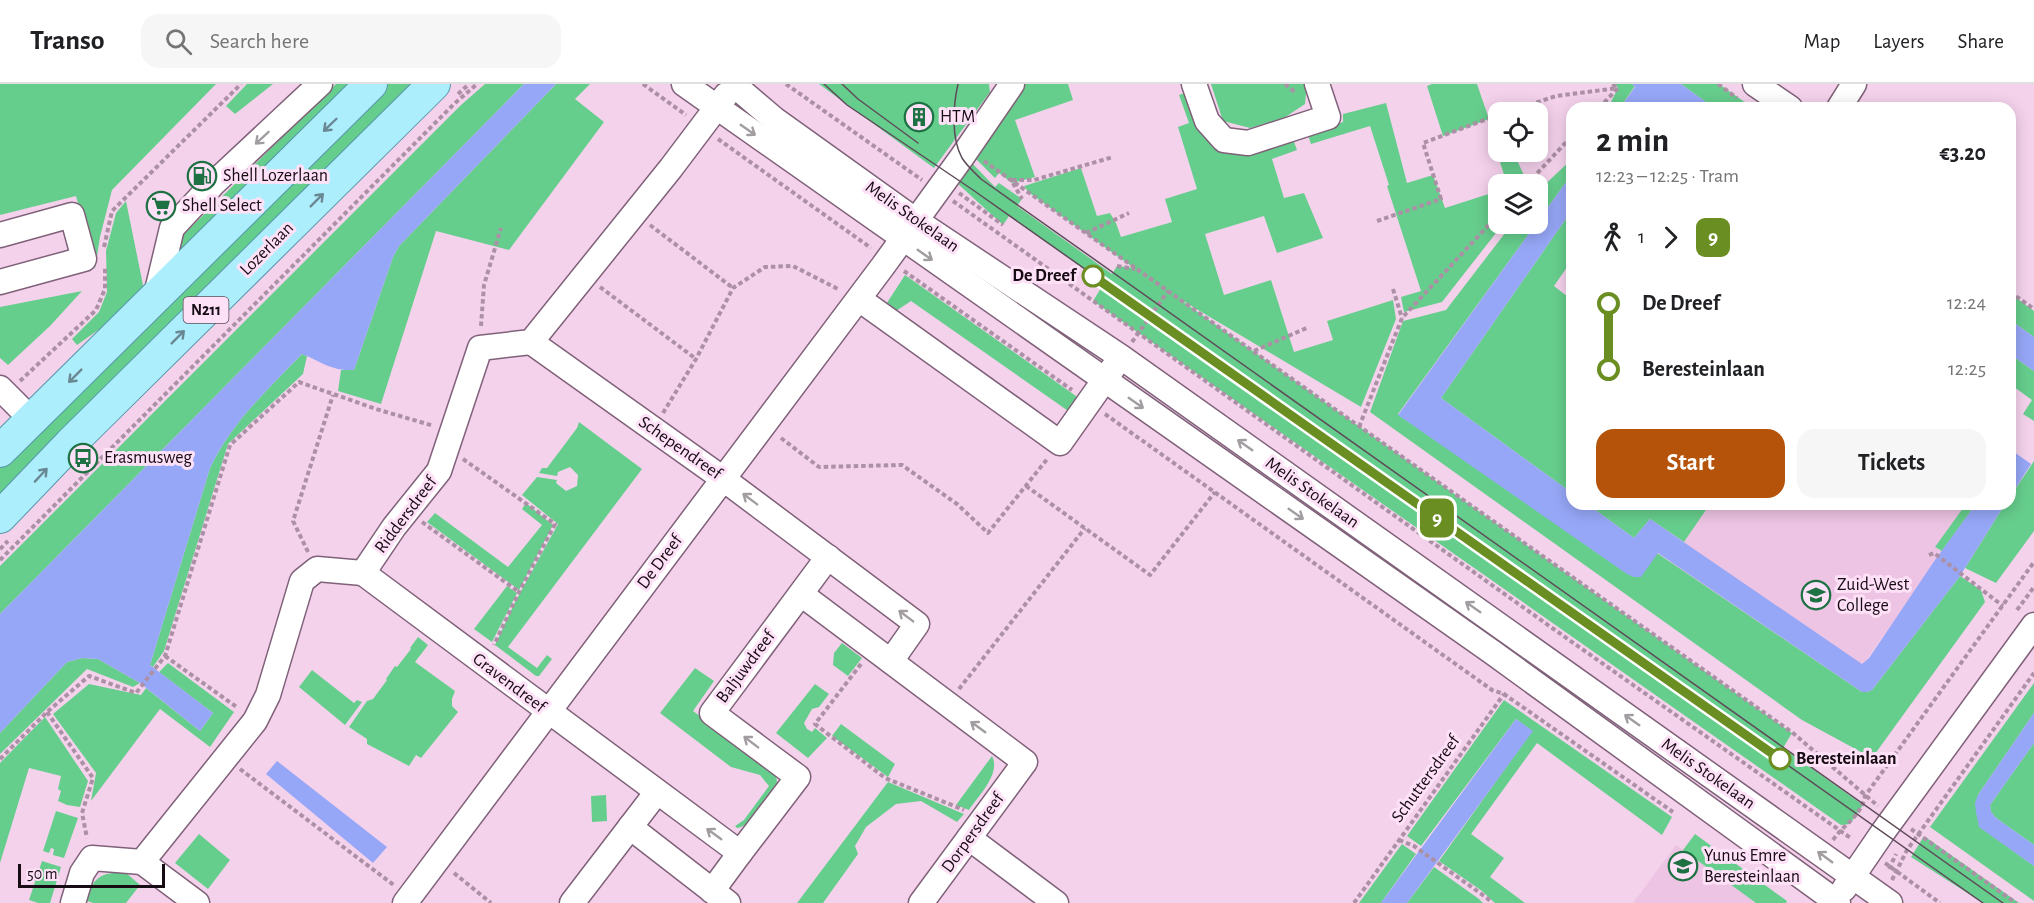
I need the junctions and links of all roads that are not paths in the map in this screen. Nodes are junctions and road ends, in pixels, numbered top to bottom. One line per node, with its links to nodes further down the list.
1 (320, 84): 17 (street, one-way to 17)
2 (371, 84): 17 (main road, N211, one-way to 17)
3 (434, 84): 26 (main road, Lozerlaan / N211, one-way to 3)
4 (684, 84): 13 (street, Melis Stokelaan)
5 (733, 84): 13 (street); 14 (street, Melis Stokelaan)
6 (1012, 84): 14 (street, De Dreef)
7 (1194, 84): 8 (street)
8 (1317, 84)
9 (1755, 84): 11 (street)
10 (1854, 84): 12 (street)
11 (1781, 102)
12 (1843, 102)
13 (717, 108): 14 (street, Melis Stokelaan, one-way to 14); 19 (street)
14 (909, 230): 18 (street, De Dreef); 20 (street, Melis Stokelaan); 21 (street, Melis Stokelaan, one-way to 21)
15 (0, 235): 16 (street)
16 (0, 282)
17 (156, 295): 23 (main road, N211, one-way to 23)
18 (859, 299): 21 (street); 25 (street, De Dreef)
19 (531, 342): 25 (street, Schependreef); 28 (street, Riddersdreef)
20 (1121, 357): 21 (street); 38 (street, Melis Stokelaan, one-way to 20)
21 (1104, 380): 42 (street, Melis Stokelaan, one-way to 42)
22 (3, 390): 23 (street)
23 (32, 420): 24 (main road, N211)
24 (0, 451)
25 (722, 478): 27 (street, Schependreef, one-way to 25); 32 (street, De Dreef)
26 (0, 517)
27 (828, 557): 29 (street); 31 (street, Schependreef, one-way to 27)
28 (363, 573): 32 (street, Gravendreef); 37 (street, Riddersdreef)
29 (801, 594): 31 (street); 36 (street, Baljuwdreef, one-way to 29)
30 (2034, 625): 38 (street)
31 (891, 661): 35 (street, Dorpersdreef, one-way to 31)
32 (548, 712): 33 (street, Gravendreef); 40 (street, De Dreef)
33 (657, 792): 34 (street); 36 (street, Gravendreef, one-way to 33)
34 (630, 826): 39 (street); 45 (street)
35 (969, 838): 46 (street, Dorpersdreef); 47 (street)
36 (740, 853): 39 (street)
37 (142, 862): 43 (street); 44 (street)
38 (1854, 877): 41 (street, Melis Stokelaan); 42 (street)
39 (720, 897)
40 (407, 900)
41 (1885, 900)
42 (1836, 902)
43 (73, 903)
44 (197, 903)
45 (572, 903)
46 (921, 903)
47 (1056, 903)

